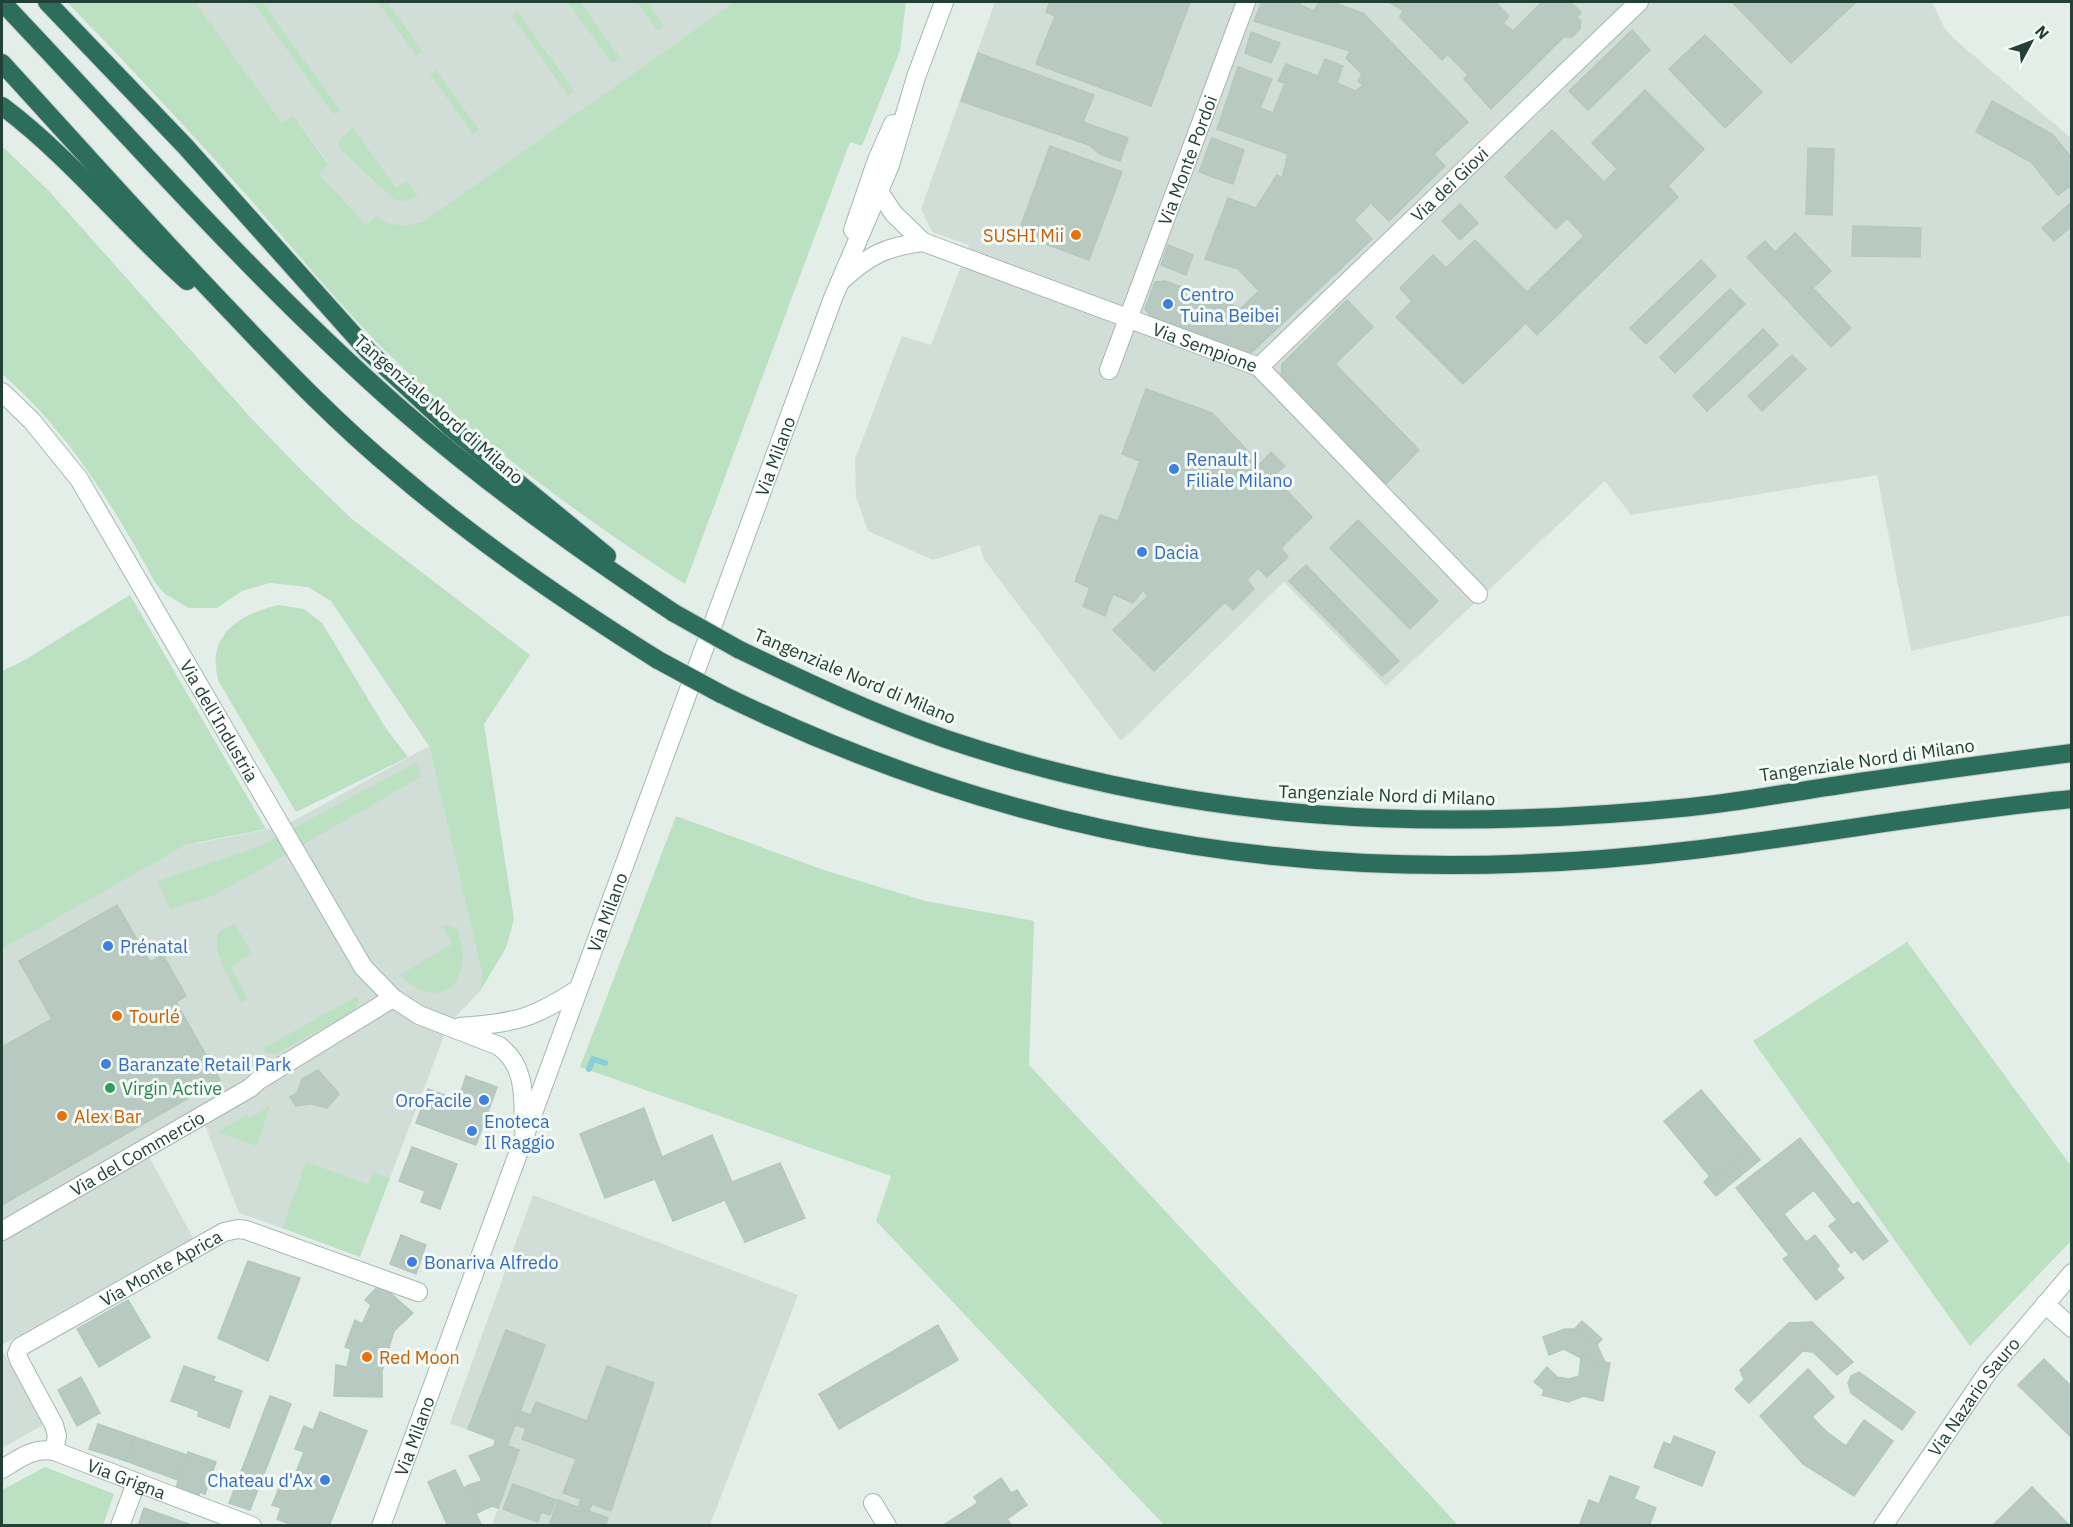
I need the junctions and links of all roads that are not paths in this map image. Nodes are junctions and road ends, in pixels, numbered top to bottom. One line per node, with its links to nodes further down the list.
1 (2, 2): 18 (highway, Tangenziale Nord di Milano)
2 (47, 2): 18 (highway)
3 (944, 2): 7 (street, Via Milano)
4 (1246, 2): 12 (street, Via Monte Pordoi)
5 (1639, 2): 13 (street, Via dei Giovi)
6 (2, 63): 14 (highway)
7 (916, 77): 9 (street, Via Milano); 11 (street, Via Milano)
8 (2, 106): 14 (highway)
9 (879, 192): 10 (street, Via Sempione); 11 (street, Via Milano)
10 (923, 242): 11 (street, Via Sempione); 12 (street, Via Sempione)
11 (837, 289): 21 (street, Via Milano)
12 (1127, 320): 13 (street, Via Sempione); 15 (street, Via Monte Pordoi)
13 (1259, 367): 17 (street, Via Sempione)
14 (285, 368): 20 (highway, bridge)
15 (1109, 370)
16 (2, 392): 22 (street, Via dell'Industria)
17 (1478, 594)
18 (675, 613): 19 (highway, Tangenziale Nord di Milano, bridge)
19 (2072, 753)
20 (2072, 799)
21 (578, 990): 23 (street, Via dell'Industria); 24 (street, Via Milano)
22 (393, 998): 23 (street, Via dell'Industria); 25 (street, Via del Commercio)
23 (455, 1027): 24 (street, Via dell'Industria)
24 (525, 1138): 36 (street, Via Milano)
25 (2, 1231)
26 (2072, 1274): 28 (street, Via Nazario Sauro)
27 (418, 1292): 30 (street, Via Monte Aprica)
28 (2045, 1304): 29 (street); 38 (street, Via Nazario Sauro)
29 (2072, 1329)
30 (54, 1451): 31 (street); 32 (street, Via Grigna)
31 (2, 1469)
32 (136, 1483): 34 (street); 35 (street, Via Grigna)
33 (873, 1503): 37 (street)
34 (120, 1526)
35 (252, 1526)
36 (381, 1526)
37 (887, 1526)
38 (1883, 1526)

